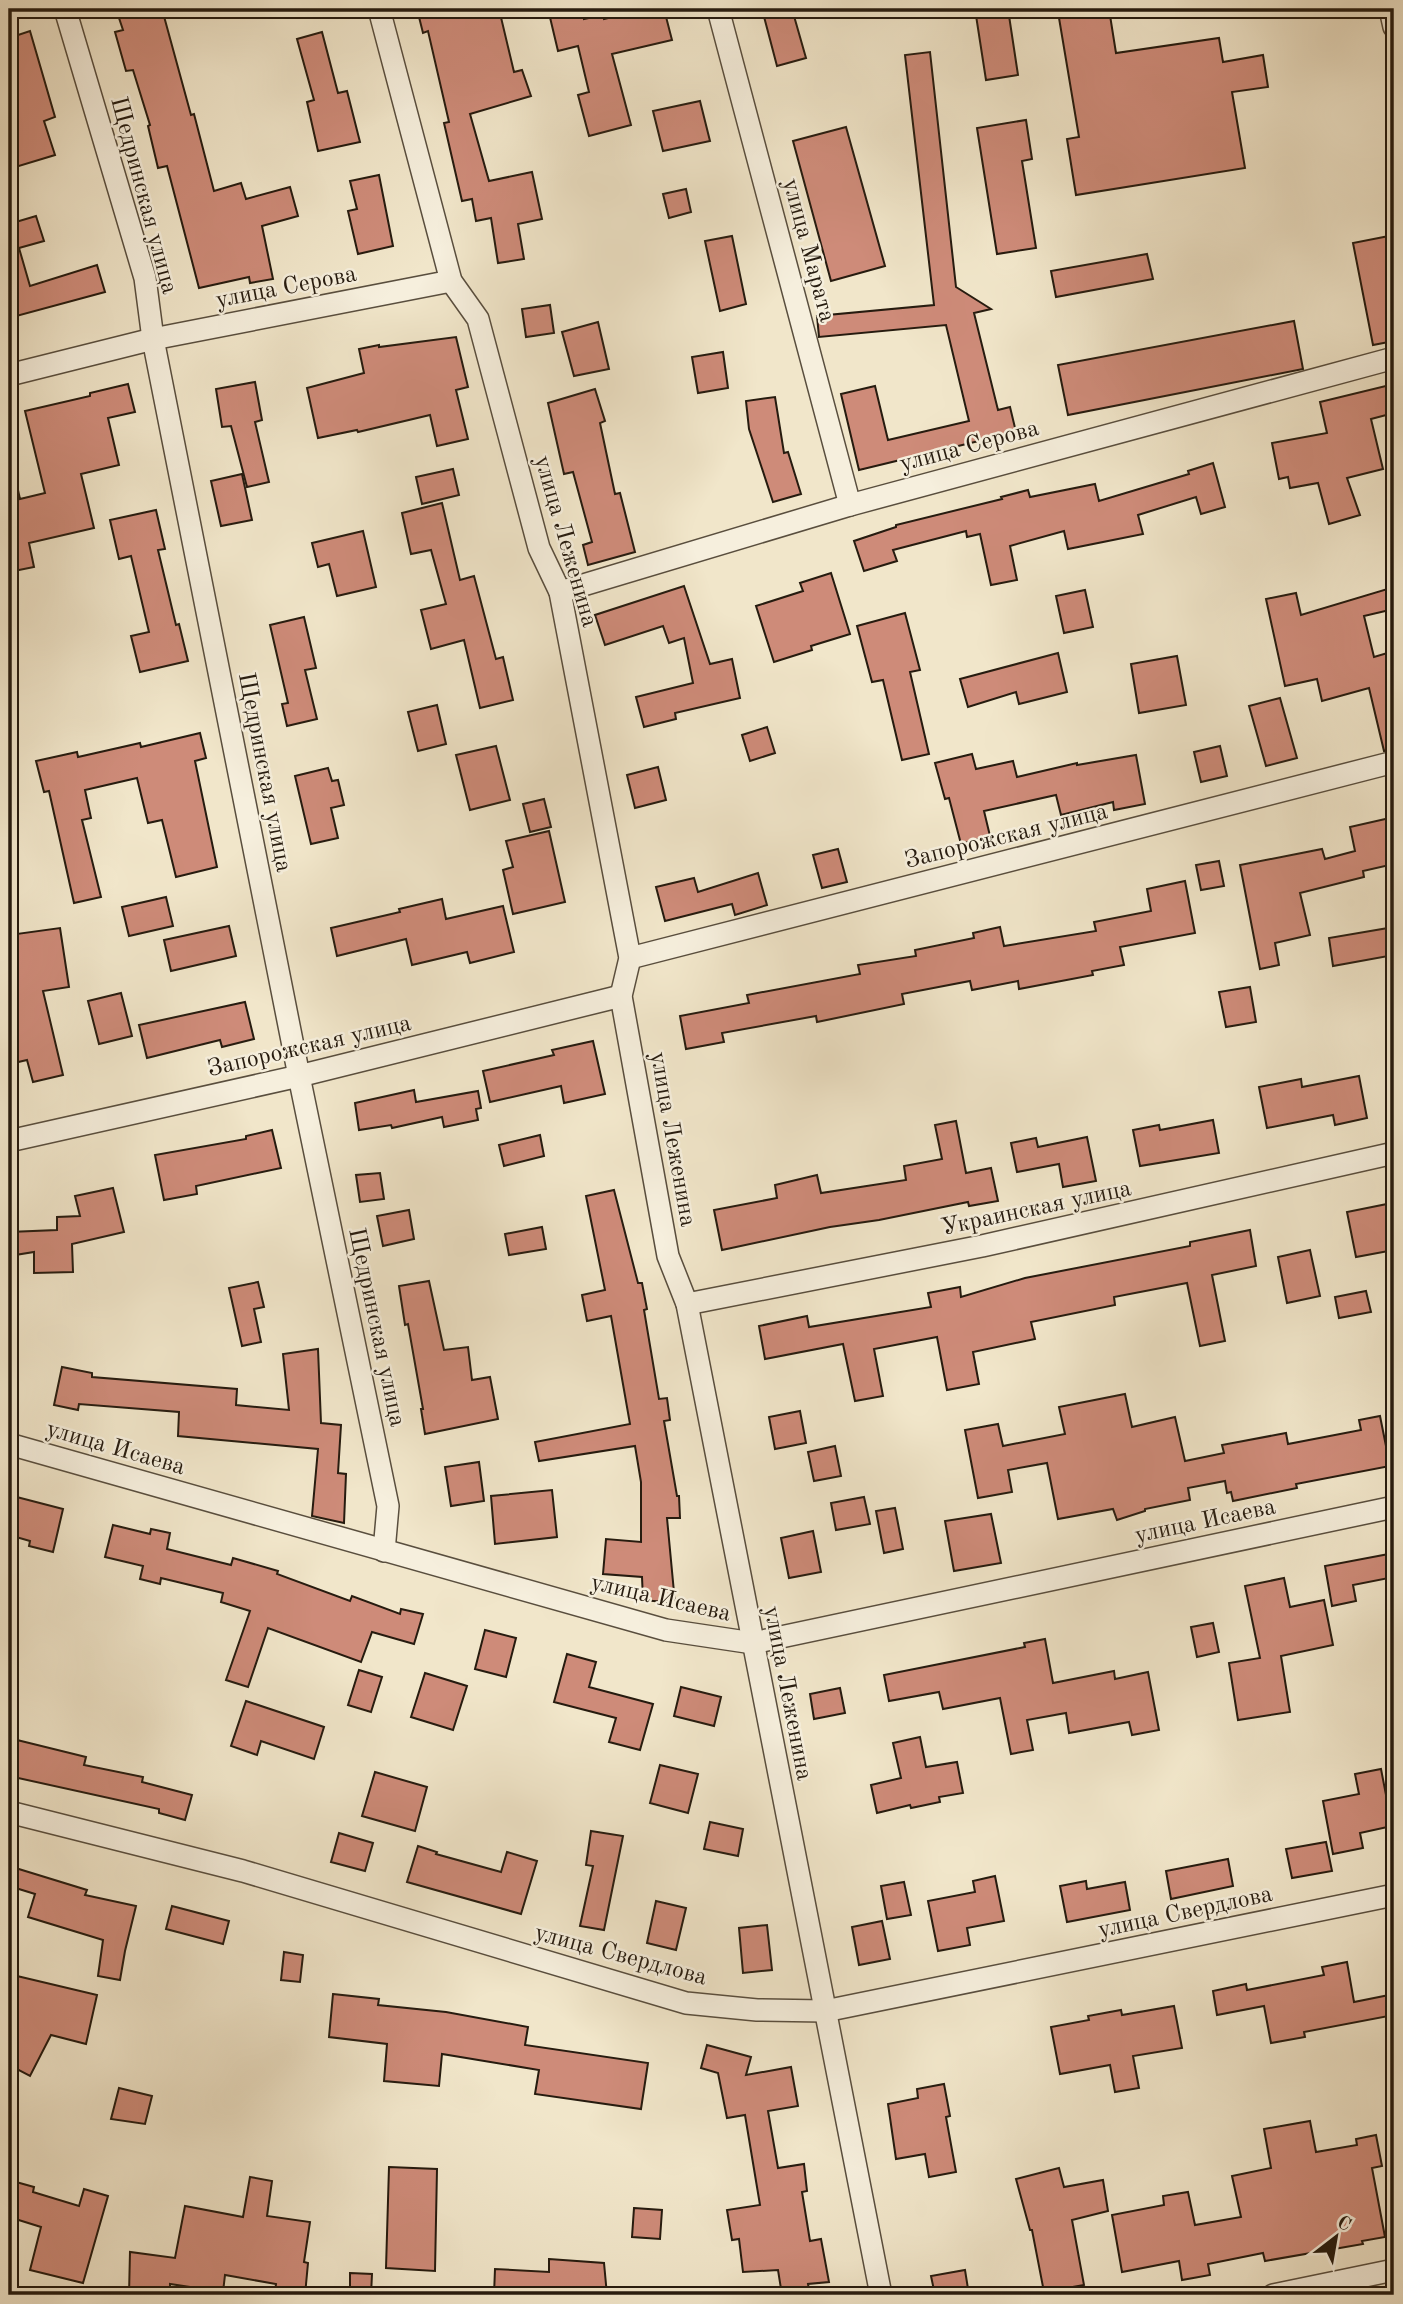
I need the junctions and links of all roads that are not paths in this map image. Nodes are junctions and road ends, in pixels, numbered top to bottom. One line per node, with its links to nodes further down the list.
1 (65, 9): 7 (street, Щедринская улица)
2 (379, 9): 6 (street, улица Леженина)
3 (718, 9): 10 (street, улица Марата)
4 (1390, 9): 5 (street)
5 (1394, 27)
6 (451, 281): 7 (street, улица Серова); 11 (street, улица Леженина)
7 (153, 339): 9 (street, улица Серова); 15 (street, Щедринская улица)
8 (1394, 358): 10 (street, улица Серова)
9 (9, 375)
10 (850, 505): 11 (street, улица Серова)
11 (560, 592): 13 (street, улица Леженина)
12 (1394, 762): 13 (street, Запорожская улица)
13 (630, 958): 14 (street, улица Леженина)
14 (621, 996): 15 (street, Запорожская улица); 18 (street, улица Леженина)
15 (299, 1076): 16 (street, Запорожская улица); 21 (street, Щедринская улица)
16 (9, 1140)
17 (1394, 1153): 18 (street, Украинская улица)
18 (687, 1304): 22 (street, улица Леженина)
19 (9, 1444): 21 (street, улица Исаева)
20 (1394, 1507): 22 (street, улица Исаева)
21 (384, 1551): 22 (street, улица Исаева)
22 (752, 1643): 25 (street, улица Леженина)
23 (9, 1812): 25 (street, улица Свердлова)
24 (1394, 1895): 25 (street, улица Свердлова)
25 (825, 2011): 27 (street, улица Леженина)
26 (1394, 2270): 28 (street)
27 (881, 2295)
28 (1273, 2295)

